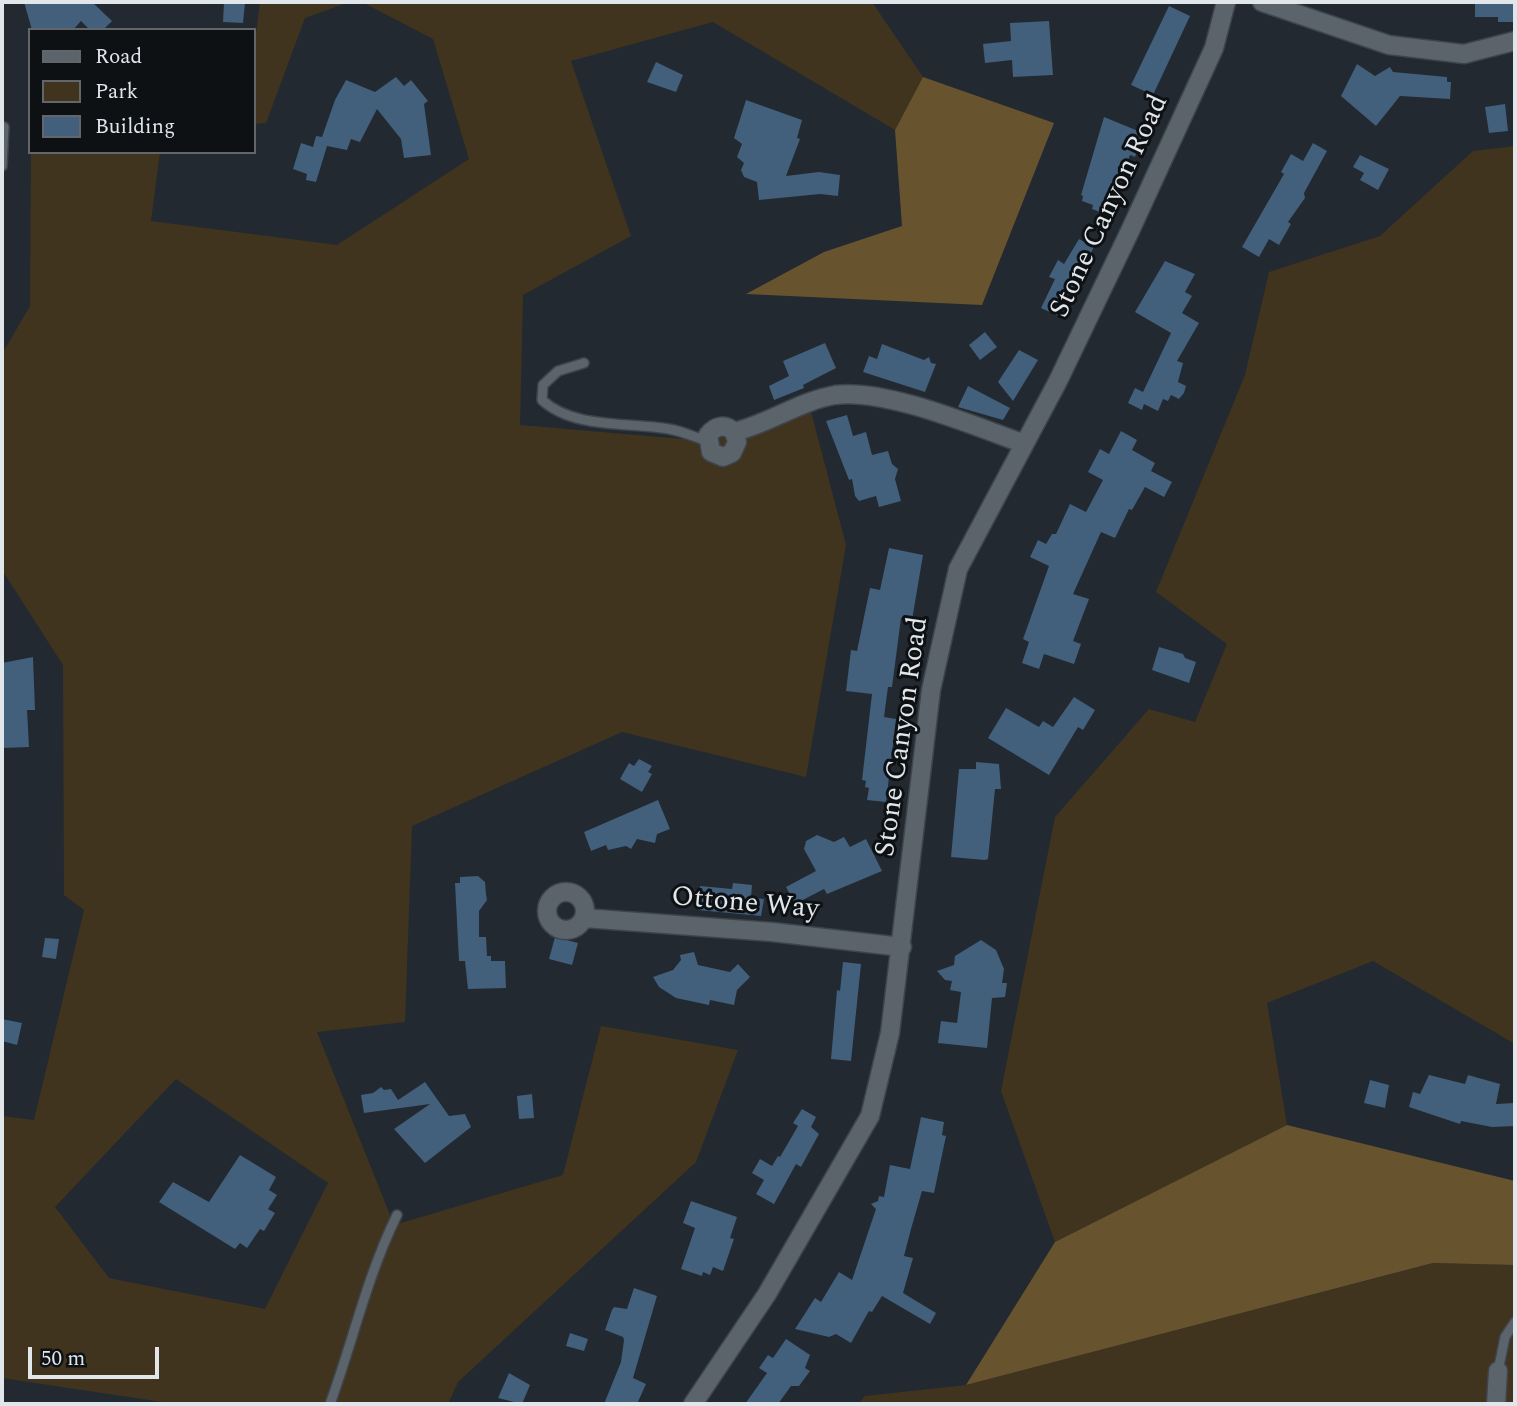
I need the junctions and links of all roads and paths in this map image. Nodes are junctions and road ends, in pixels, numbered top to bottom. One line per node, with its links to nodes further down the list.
1 (1226, 2): 8 (street, Stone Canyon Road)
2 (1262, 2): 3 (street)
3 (1515, 41)
4 (4, 127): 5 (lane)
5 (2, 166)
6 (584, 363): 7 (lane)
7 (707, 441): 8 (street)
8 (1022, 443): 10 (street, Stone Canyon Road)
9 (584, 918): 10 (street, Ottone Way)
10 (902, 947): 15 (street, Stone Canyon Road)
11 (397, 1215): 14 (lane)
12 (1515, 1322): 13 (lane)
13 (1498, 1371): 16 (street)
14 (330, 1404)
15 (693, 1404)
16 (1496, 1404)

